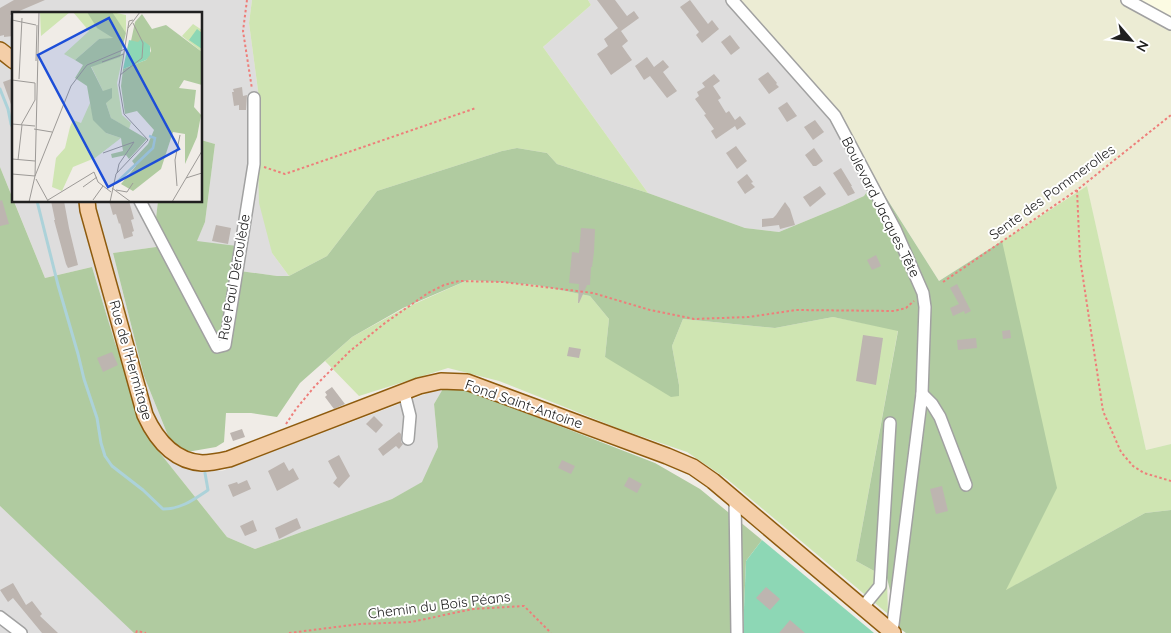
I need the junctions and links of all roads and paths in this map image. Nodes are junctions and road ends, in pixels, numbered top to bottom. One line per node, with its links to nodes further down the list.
1 (247, 0): 5 (path)
2 (732, 0): 13 (street, Boulevard Jacques Tête)
3 (1127, 0): 4 (street)
4 (1171, 24)
5 (254, 98): 8 (street, Rue Paul Déroulède)
6 (476, 108): 8 (path)
7 (1171, 115): 9 (path, Sente des Pommerolles)
8 (254, 164): 10 (street, Rue Paul Déroulède)
9 (1078, 190): 12 (path, Sente des Pommerolles); 19 (path)
10 (141, 202)
11 (86, 204): 18 (main road, Rue de l'Hermitage)
12 (943, 282)
13 (923, 293): 15 (street, Boulevard Jacques Tête); 18 (path)
14 (404, 392): 17 (street); 18 (main road, Fond Saint-Antoine); 21 (main road, Fond Saint-Antoine)
15 (922, 394): 20 (street); 30 (street, Boulevard Jacques Tête)
16 (890, 423): 22 (street)
17 (408, 439)
18 (280, 440)
19 (1171, 481)
20 (966, 485)
21 (735, 499): 22 (main road, Fond Saint-Antoine); 29 (street)
22 (862, 608): 30 (main road, Fond Saint-Antoine)
23 (0, 617): 24 (street)
24 (21, 633)
25 (136, 633): 26 (path)
26 (146, 633)
27 (289, 633): 28 (path, Chemin du Bois Péans)
28 (551, 633)
29 (737, 633)
30 (893, 633)

